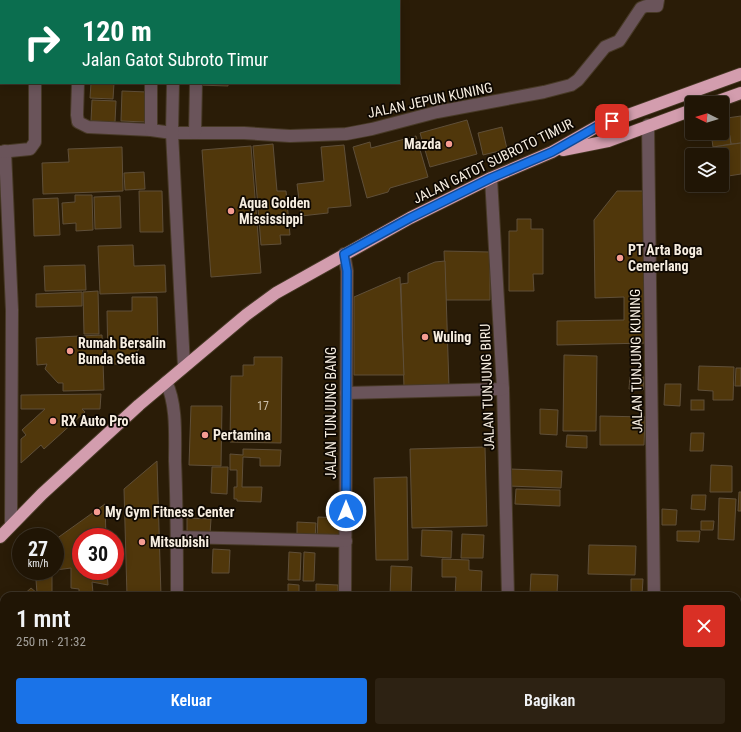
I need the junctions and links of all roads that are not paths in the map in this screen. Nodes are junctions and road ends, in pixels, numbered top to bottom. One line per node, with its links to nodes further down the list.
1 (657, 3): 14 (street, JALAN JEPUN KUNING)
2 (741, 74): 16 (highway, JALAN GATOT SUBROTO TIMUR)
3 (35, 84): 15 (street)
4 (78, 84): 12 (street, JALAN JEPUN KUNING)
5 (151, 84): 12 (street)
6 (173, 84): 13 (street)
7 (196, 84): 14 (street)
8 (741, 93): 9 (highway)
9 (729, 97)
10 (685, 112): 11 (highway)
11 (648, 125): 16 (highway); 31 (street, JALAN TUNJUNG KUNING)
12 (151, 130): 13 (street, JALAN JEPUN KUNING)
13 (172, 133): 14 (street, JALAN JEPUN KUNING); 20 (street)
14 (195, 133)
15 (2, 151): 19 (street)
16 (552, 152): 17 (highway, JALAN GATOT SUBROTO TIMUR)
17 (491, 178): 18 (highway, JALAN GATOT SUBROTO TIMUR); 22 (street, JALAN TUNJUNG BIRU)
18 (344, 254): 20 (highway, JALAN GATOT SUBROTO TIMUR); 23 (street, JALAN TUNJUNG BANG)
19 (5, 269): 24 (street)
20 (184, 366): 21 (highway, JALAN GATOT SUBROTO TIMUR)
21 (166, 382): 24 (highway, JALAN GATOT SUBROTO TIMUR); 26 (street)
22 (503, 389): 23 (street); 30 (street, JALAN TUNJUNG BIRU)
23 (346, 393): 27 (street, JALAN TUNJUNG BANG)
24 (11, 525): 25 (highway, JALAN GATOT SUBROTO TIMUR)
25 (0, 537)
26 (177, 537): 27 (street); 28 (street)
27 (346, 541): 29 (street, JALAN TUNJUNG BANG)
28 (176, 592)
29 (345, 592)
30 (508, 592)
31 (654, 592)

